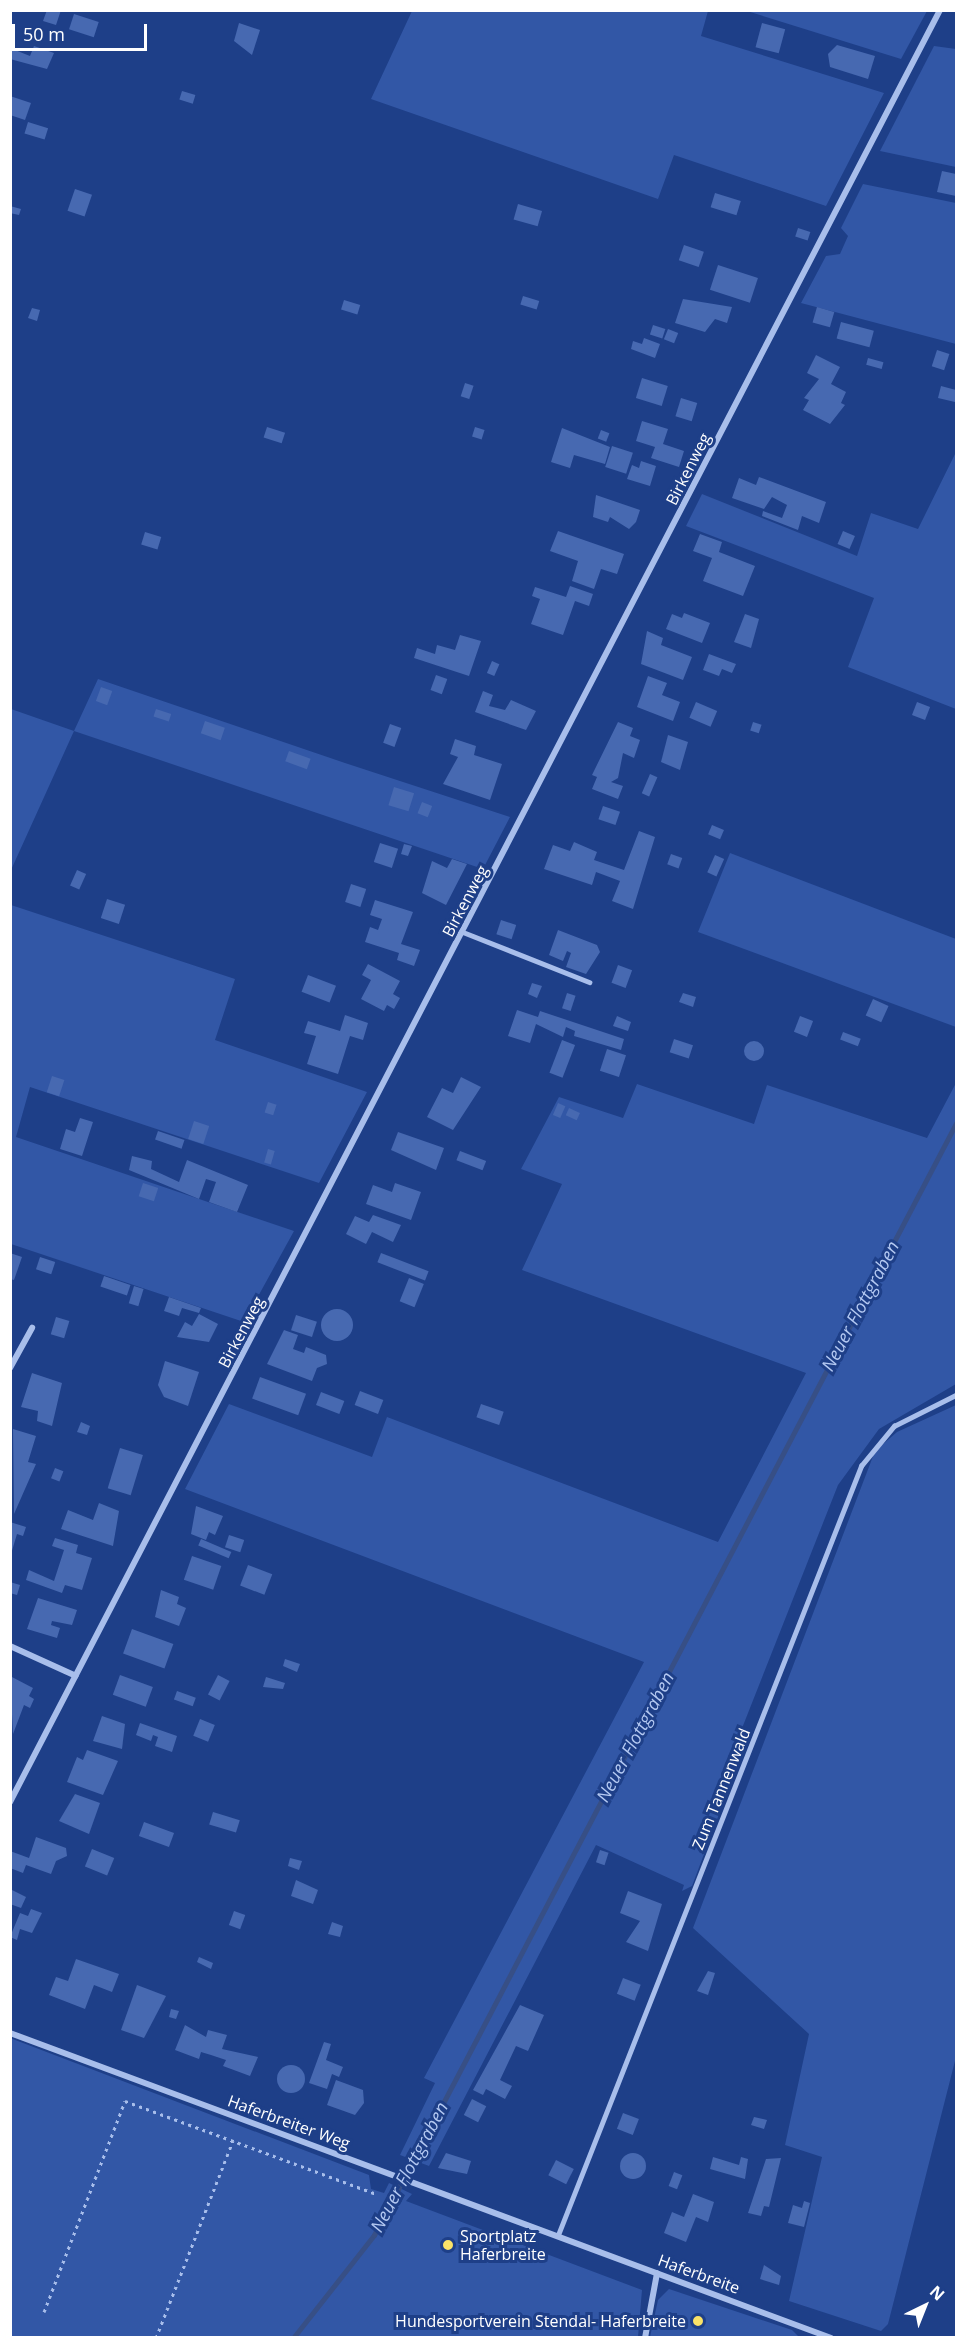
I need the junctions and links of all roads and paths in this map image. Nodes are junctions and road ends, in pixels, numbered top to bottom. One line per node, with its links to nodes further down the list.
1 (940, 10): 2 (street, Birkenweg)
2 (463, 932): 3 (lane); 8 (street, Birkenweg)
3 (589, 982)
4 (32, 1328): 5 (street)
5 (10, 1368)
6 (957, 1395): 13 (lane, Zum Tannenwald)
7 (10, 1646): 8 (street)
8 (76, 1676): 9 (street, Birkenweg)
9 (10, 1802)
10 (10, 2033): 13 (street, Haferbreiter Weg)
11 (233, 2140): 12 (path); 15 (path); 16 (path)
12 (376, 2194)
13 (558, 2235): 14 (street, Haferbreite)
14 (657, 2273): 17 (street); 18 (street, Haferbreite)
15 (44, 2312)
16 (156, 2337)
17 (645, 2337)
18 (831, 2337)

